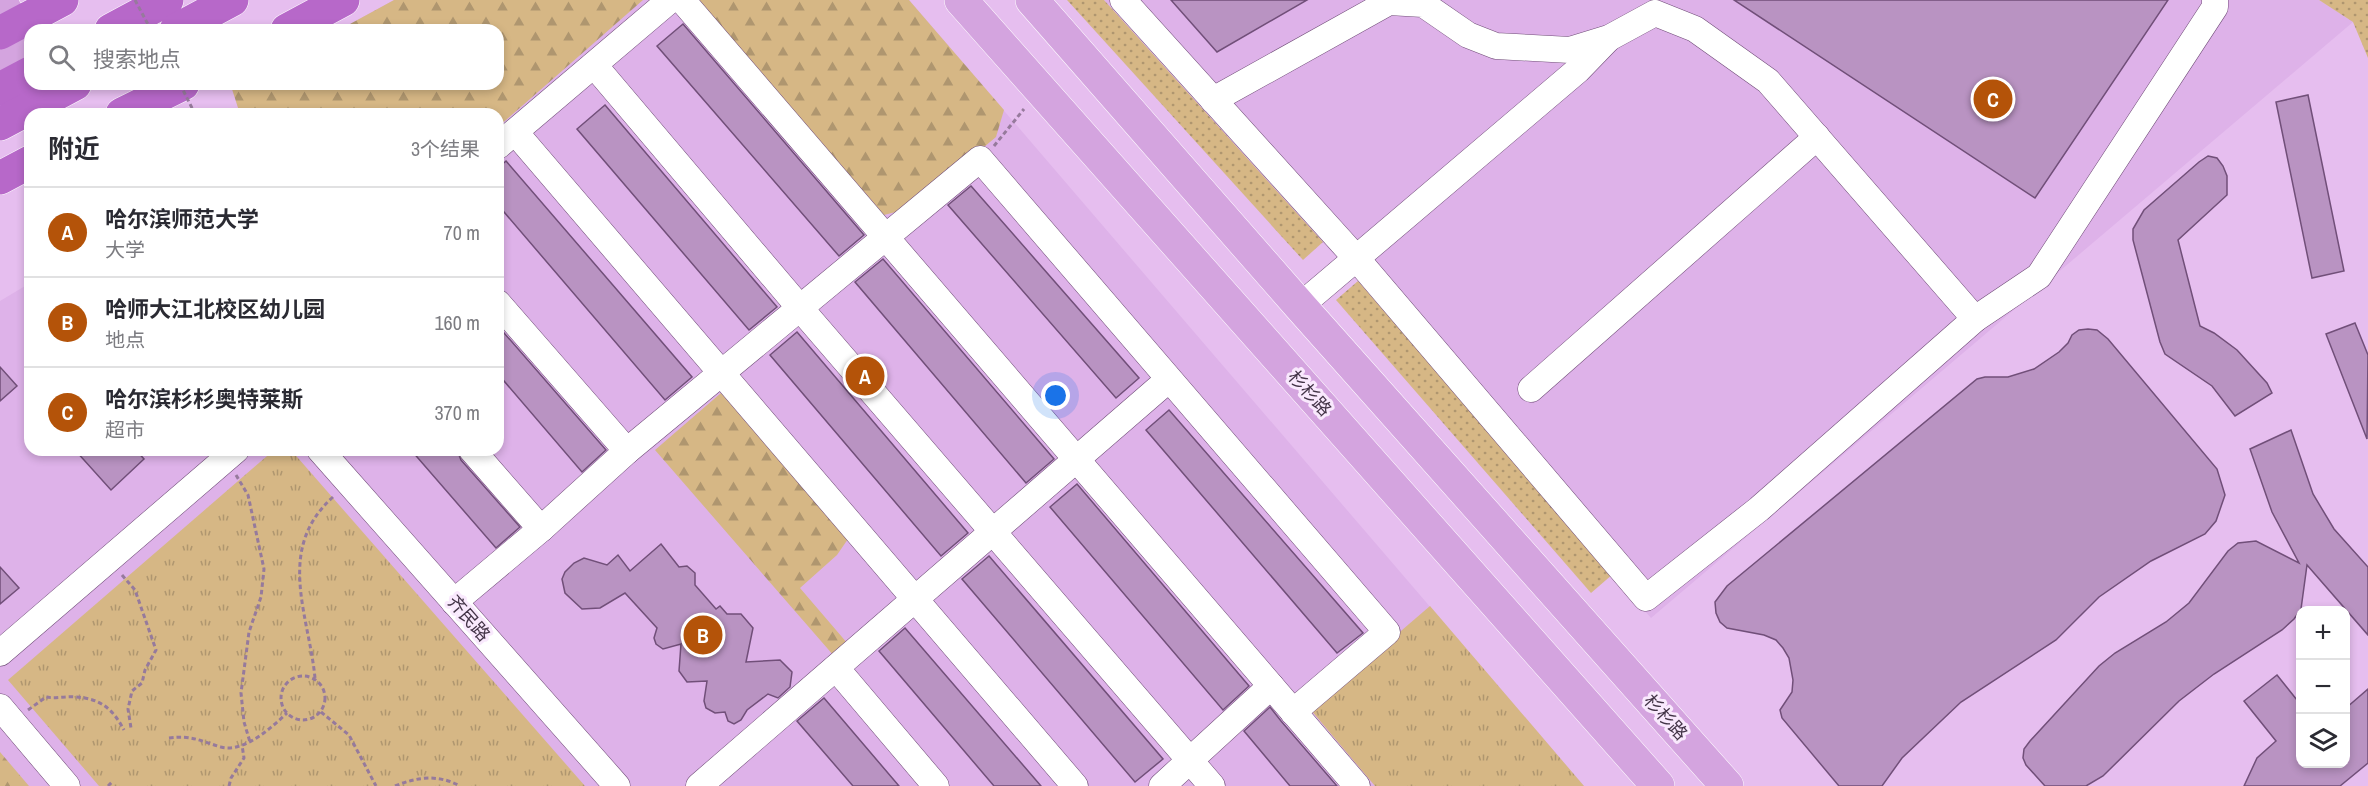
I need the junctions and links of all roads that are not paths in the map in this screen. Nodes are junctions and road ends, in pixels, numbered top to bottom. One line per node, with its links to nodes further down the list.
1 (62, 0): 14 (highway)
2 (167, 0): 11 (highway)
3 (232, 0): 12 (highway)
4 (343, 0): 13 (highway)
5 (670, 0): 17 (lane)
6 (682, 0): 27 (lane)
7 (961, 0): 59 (main road, 杉杉路)
8 (1032, 0): 29 (main road, 杉杉路)
9 (1124, 0): 20 (lane)
10 (2215, 0): 32 (lane)
11 (122, 24)
12 (187, 24)
13 (298, 24)
14 (4, 26): 16 (main road)
15 (1609, 38): 20 (lane); 23 (lane); 28 (lane)
16 (24, 64)
17 (594, 65): 24 (lane); 30 (lane)
18 (38, 90): 22 (highway)
19 (169, 90): 21 (highway)
20 (1213, 100): 28 (lane)
21 (134, 108)
22 (0, 124)
23 (1817, 137): 32 (lane); 35 (lane)
24 (507, 139): 33 (lane)
25 (24, 165): 26 (highway)
26 (0, 178)
27 (885, 237): 30 (lane); 34 (lane); 40 (lane)
28 (1357, 259): 29 (lane); 32 (lane)
29 (1300, 306): 60 (main road, 杉杉路)
30 (800, 308): 33 (lane); 42 (lane)
31 (504, 310): 36 (lane)
32 (1975, 319)
33 (721, 374): 36 (lane); 43 (lane)
34 (1168, 380): 40 (lane); 48 (lane)
35 (1531, 389)
36 (627, 452): 41 (lane)
37 (229, 456): 45 (lane)
38 (325, 456): 44 (lane, 齐民路)
39 (477, 456): 41 (lane)
40 (1077, 459): 42 (lane); 47 (lane)
41 (541, 529): 44 (lane)
42 (993, 532): 43 (lane); 50 (lane)
43 (915, 599): 46 (lane); 55 (lane)
44 (454, 602): 52 (lane, 齐民路)
45 (0, 653)
46 (836, 668): 53 (lane); 54 (lane)
47 (1271, 686): 48 (lane); 50 (lane)
48 (1293, 712): 58 (lane)
49 (6, 714): 51 (lane)
50 (1190, 760): 56 (lane); 57 (lane)
51 (67, 786)
52 (617, 786)
53 (699, 786)
54 (936, 786)
55 (1075, 786)
56 (1162, 786)
57 (1212, 786)
58 (1357, 786)
59 (1658, 786)
60 (1727, 786)

